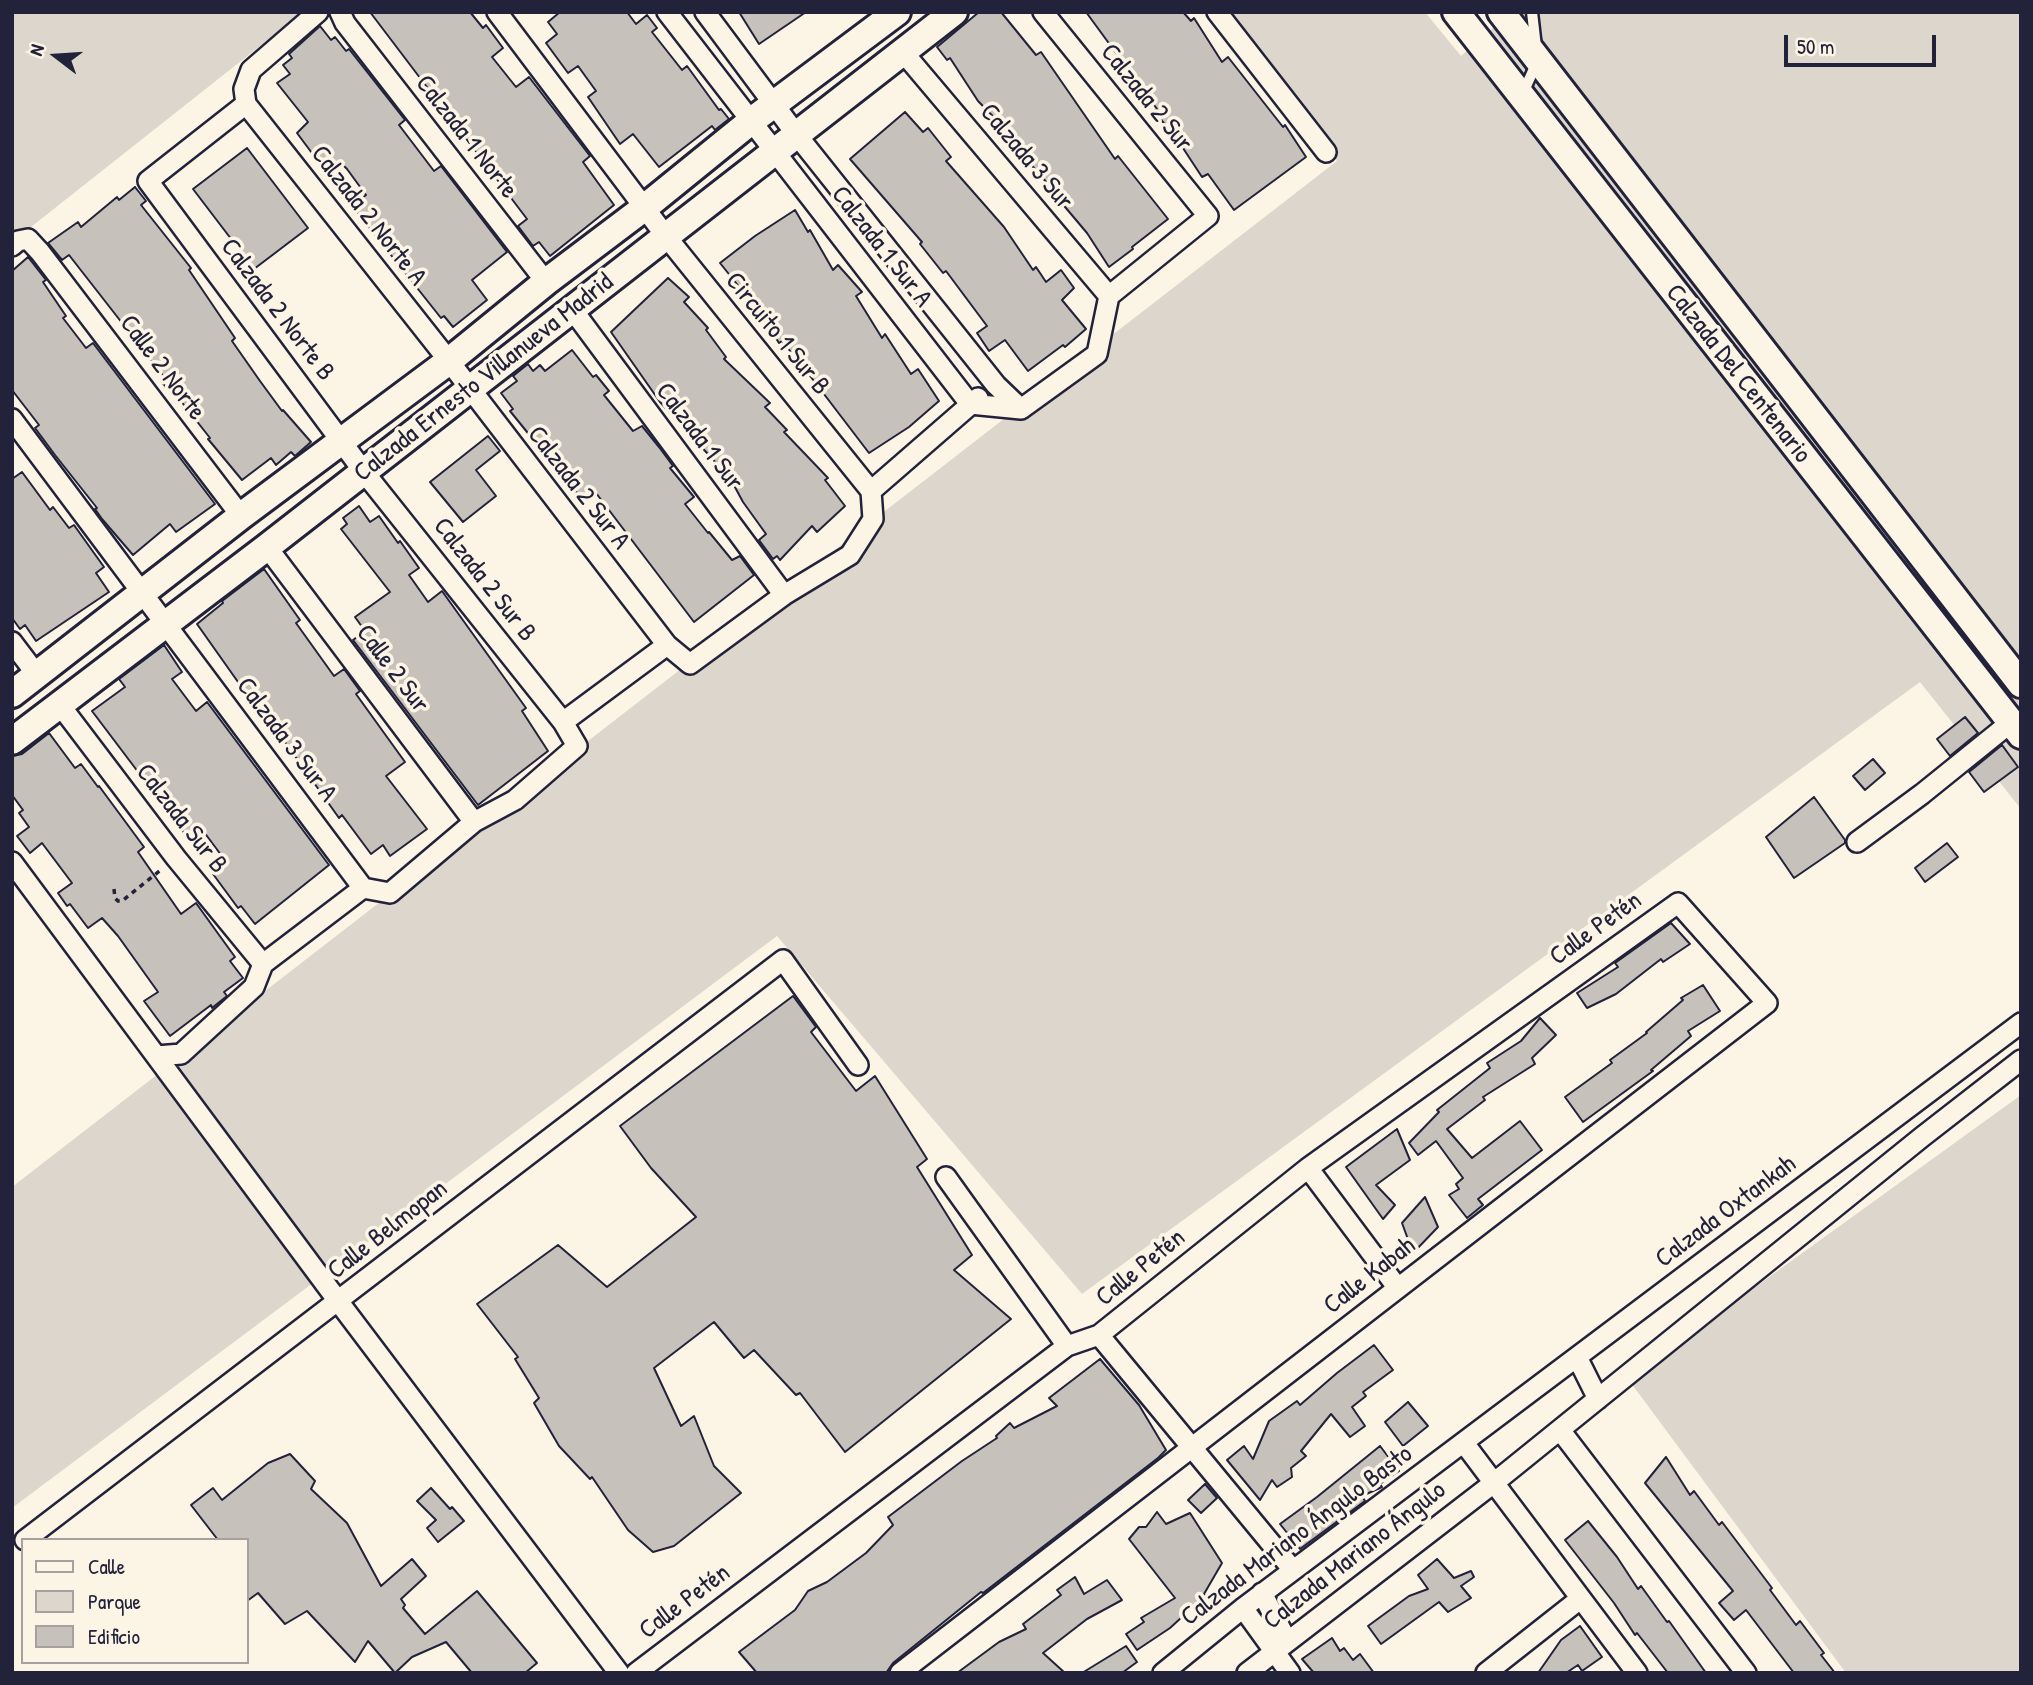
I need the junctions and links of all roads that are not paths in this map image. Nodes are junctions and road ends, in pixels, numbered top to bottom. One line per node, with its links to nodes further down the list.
1 (318, 12): 16 (street)
2 (498, 12): 22 (street, Circuito 1 Sur B)
3 (667, 12): 18 (street, Calzada 1 Sur A)
4 (705, 12): 17 (street, Calzada 1 Sur A)
5 (954, 12): 13 (street, Calzada Ernesto Villanueva Madrid)
6 (1042, 12): 26 (street, Calzada 2 Sur)
7 (1216, 12): 21 (street)
8 (1456, 12): 15 (street, Calzada Del Centenario)
9 (1501, 12): 14 (street, Calzada Del Centenario)
10 (1532, 12): 14 (lane)
11 (884, 16): 17 (street, Calzada Ernesto Villanueva Madrid)
12 (342, 18): 25 (street, Calzada 1 Norte)
13 (903, 52): 19 (street, Calzada Ernesto Villanueva Madrid); 26 (street, Calzada 3 Sur)
14 (1538, 60): 15 (lane); 37 (street, Calzada Del Centenario)
15 (1521, 96): 38 (street, Calzada Del Centenario)
16 (246, 104): 28 (street, Calzada 2 Norte A); 34 (street, Calzada 2 Norte B)
17 (774, 104): 18 (street, Calzada Ernesto Villanueva Madrid); 19 (street, Calzada 1 Sur A)
18 (750, 122): 20 (street, Calzada 1 Sur A); 22 (street, Calzada Ernesto Villanueva Madrid)
19 (796, 134): 20 (street, Calzada Ernesto Villanueva Madrid); 29 (street, Calzada 1 Sur A)
20 (774, 151): 23 (street, Calzada Ernesto Villanueva Madrid); 31 (street, Calzada 1 Sur A)
21 (1325, 152)
22 (644, 208): 23 (street, Circuito 1 Sur B); 25 (street, Calzada Ernesto Villanueva Madrid)
23 (665, 235): 27 (street, Calzada Ernesto Villanueva Madrid); 36 (street, Circuito 1 Sur B)
24 (12, 246): 39 (street, Calle 2 Norte)
25 (546, 282): 28 (street, Calzada Ernesto Villanueva Madrid)
26 (1109, 296): 32 (street)
27 (572, 309): 30 (street, Calzada Ernesto Villanueva Madrid); 42 (street, Calzada 1 Sur)
28 (449, 361): 30 (street, Calzada 2 Sur A); 34 (street, Calzada Ernesto Villanueva Madrid)
29 (996, 385): 31 (street); 32 (street, Calzada 1 Sur A)
30 (469, 389): 35 (street, Calzada Ernesto Villanueva Madrid); 45 (street, Calzada 2 Sur A)
31 (970, 404): 32 (street); 36 (street)
32 (1021, 409)
33 (12, 419): 41 (street, Calzada 3 Sur A)
34 (341, 441): 35 (street, Calzada 2 Norte B); 39 (street, Calzada Ernesto Villanueva Madrid)
35 (364, 472): 40 (street, Calzada Ernesto Villanueva Madrid); 50 (street, Calzada 2 Sur B)
36 (871, 491): 42 (street)
37 (1873, 493): 38 (street); 47 (street, Calzada Del Centenario)
38 (1846, 512): 51 (street, Calzada Del Centenario)
39 (241, 516): 41 (street, Calzada Ernesto Villanueva Madrid)
40 (267, 547): 43 (street, Calzada Ernesto Villanueva Madrid); 53 (street, Calle 2 Sur)
41 (143, 593): 43 (street, Calzada 3 Sur A); 46 (street, Calzada Ernesto Villanueva Madrid)
42 (784, 595): 45 (street)
43 (166, 624): 49 (street, Calzada Ernesto Villanueva Madrid); 56 (street, Calzada 3 Sur A)
44 (12, 642): 46 (street)
45 (667, 645): 50 (street)
46 (37, 675): 48 (street, Calzada Ernesto Villanueva Madrid)
47 (2021, 684)
48 (12, 694)
49 (61, 705): 52 (street, Calzada Ernesto Villanueva Madrid); 58 (street, Calzada Sur B)
50 (563, 722): 53 (street)
51 (2015, 729): 54 (street)
52 (12, 741)
53 (474, 822): 56 (street)
54 (1857, 842)
55 (12, 862): 60 (street)
56 (363, 888): 58 (street)
57 (1678, 903): 65 (street, Calle Petén); 67 (street, Calle Kabah)
58 (263, 964): 60 (street)
59 (2021, 1023): 63 (street, Calzada Oxtankah)
60 (157, 1055): 68 (street)
61 (2021, 1060): 64 (street)
62 (858, 1065): 68 (street, Calle Belmopan)
63 (1901, 1113): 64 (street); 71 (street, Calzada Oxtankah)
64 (1922, 1137): 72 (street)
65 (1308, 1168): 67 (street); 69 (street, Calle Petén)
66 (946, 1177): 70 (street)
67 (1397, 1287): 75 (street, Calle Kabah)
68 (338, 1301): 77 (street, Calle Belmopan); 83 (street)
69 (1099, 1335): 70 (street, Calle Petén); 75 (street)
70 (1068, 1346): 84 (street, Calle Petén)
71 (1577, 1357): 72 (street); 74 (street, Calzada Oxtankah)
72 (1598, 1399): 73 (street)
73 (1560, 1430): 76 (street); 91 (street)
74 (1464, 1443): 76 (street); 78 (street, Calzada Mariano Ángulo Basto)
75 (1192, 1449): 78 (street); 85 (street, Calle Kabah)
76 (1495, 1482): 80 (street); 82 (street, Calzada Mariano Ángulo)
77 (28, 1538)
78 (1293, 1570): 79 (street, Calzada Mariano Ángulo Basto)
79 (1262, 1593): 81 (street, Calzada Mariano Ángulo Basto); 82 (street)
80 (1580, 1599): 89 (street); 90 (street)
81 (1243, 1608): 82 (street); 86 (street, Calzada Mariano Ángulo Basto)
82 (1281, 1646): 87 (street, Calzada Mariano Ángulo); 88 (street)
83 (619, 1673)
84 (636, 1673)
85 (900, 1673)
86 (1163, 1673)
87 (1247, 1673)
88 (1290, 1673)
89 (1486, 1673)
90 (1637, 1673)
91 (1746, 1673)

